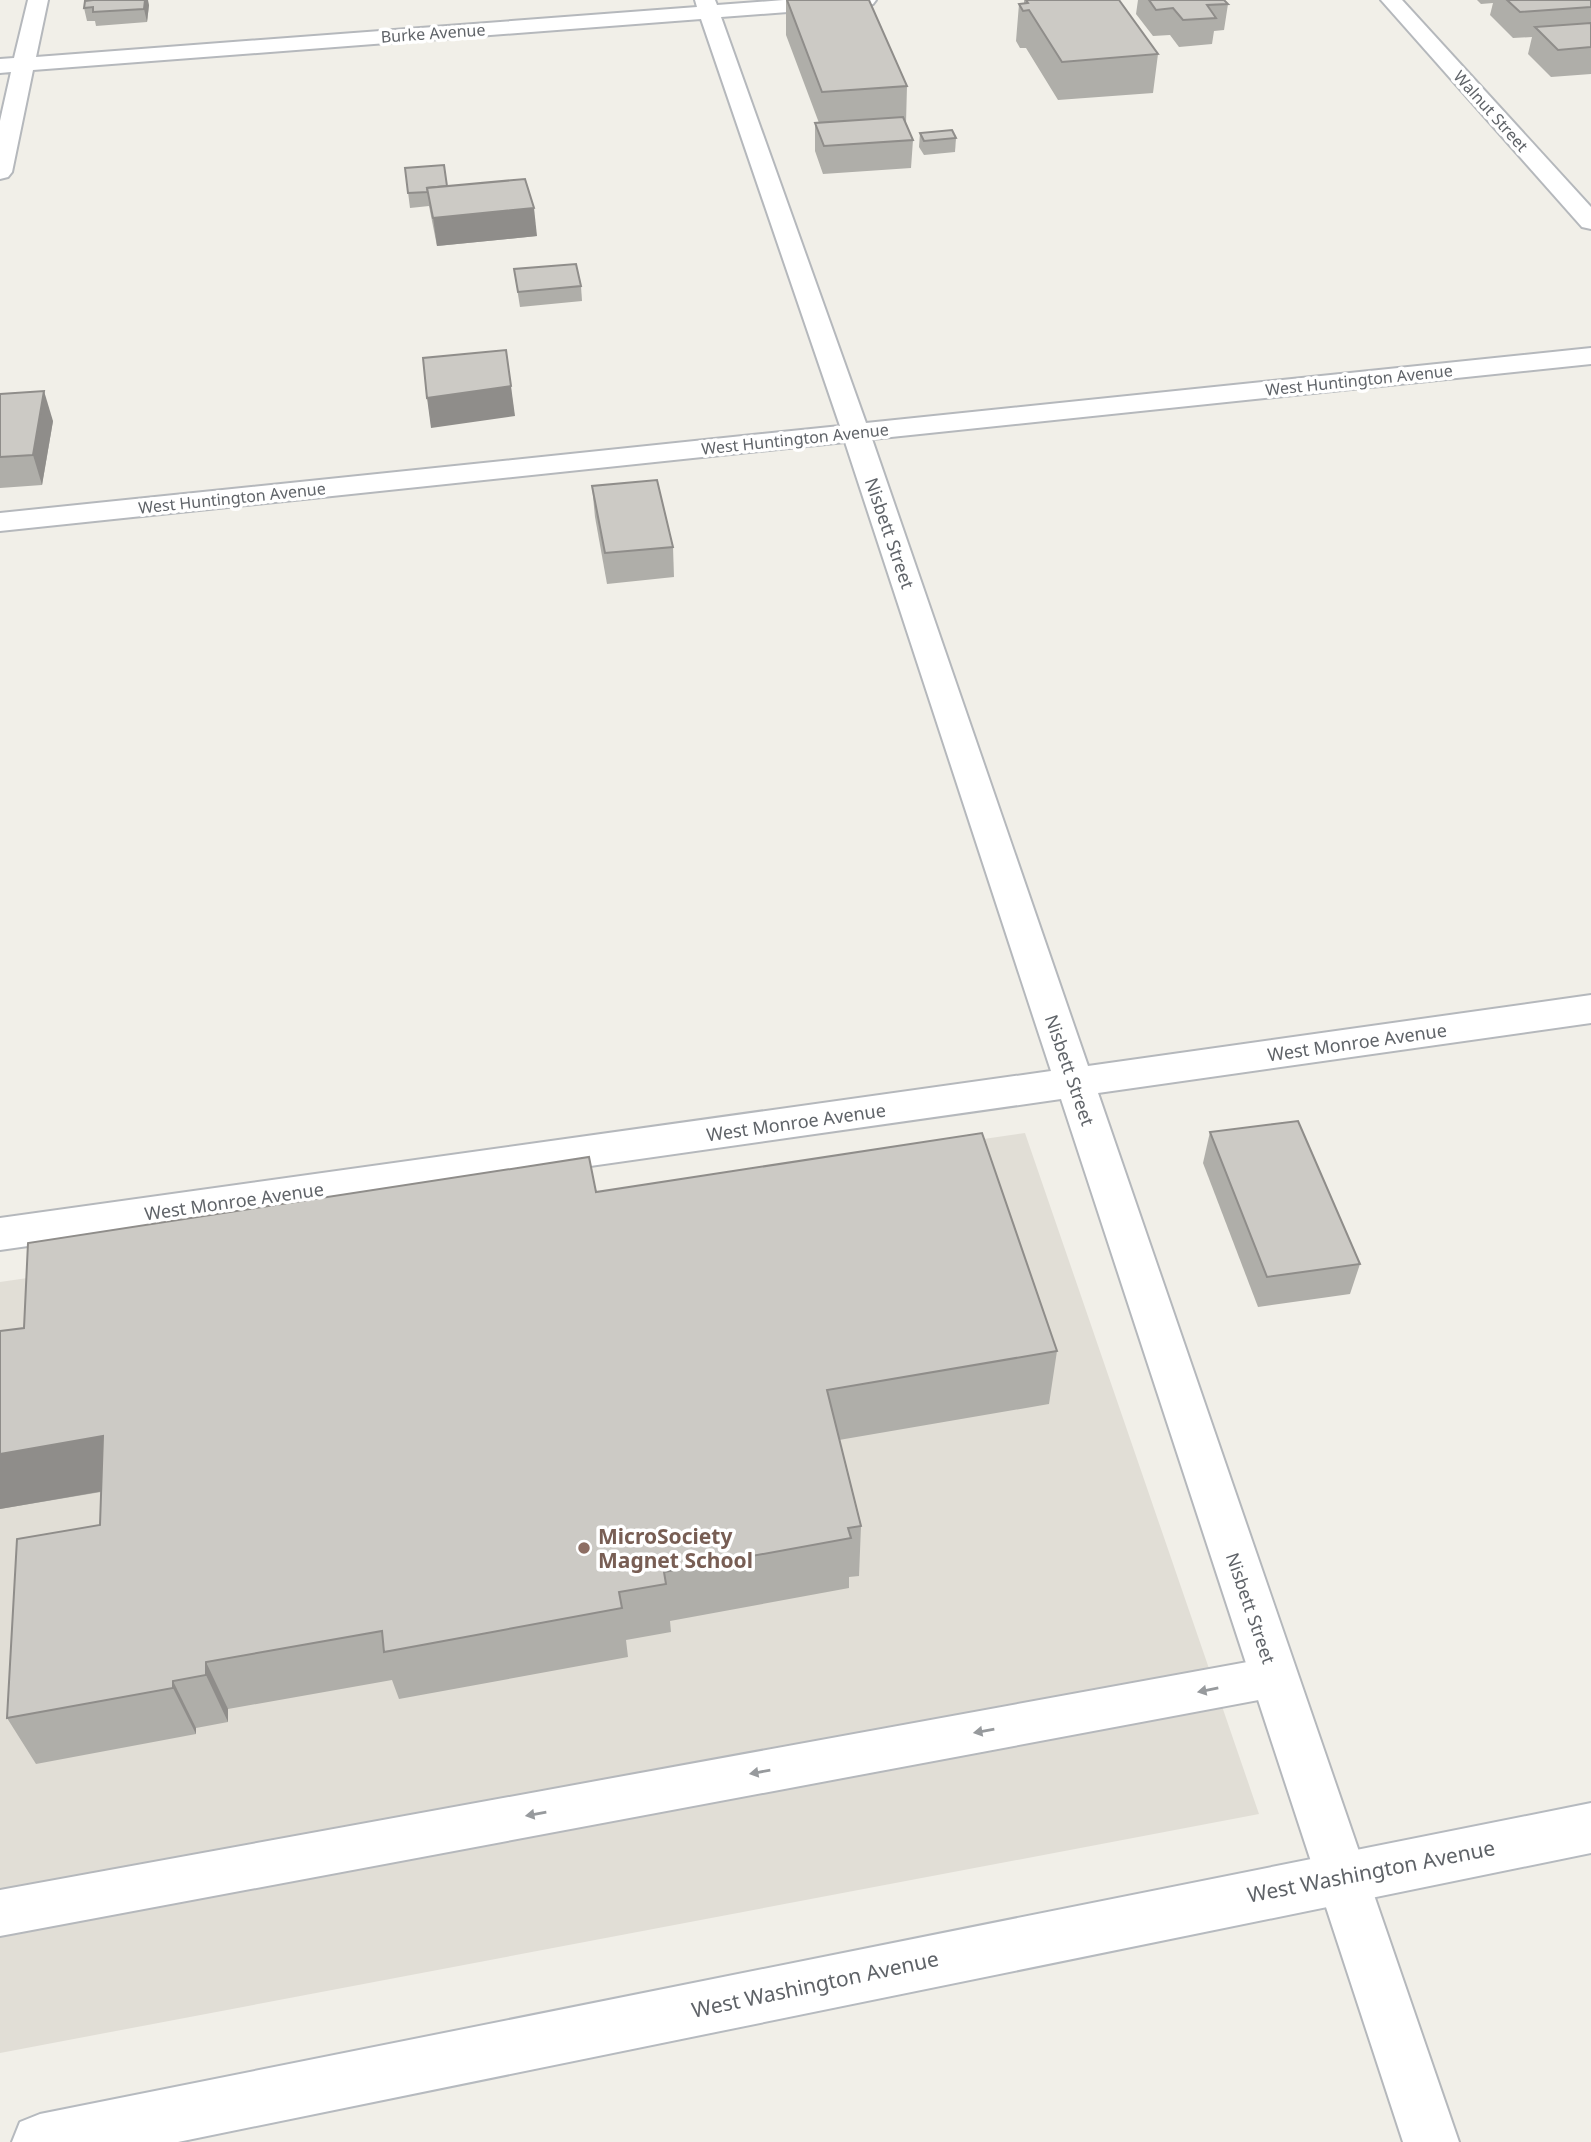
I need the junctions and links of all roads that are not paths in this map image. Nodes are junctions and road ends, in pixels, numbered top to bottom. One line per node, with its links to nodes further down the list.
1 (38, 0): 5 (street)
2 (866, 0): 4 (street, Burke Avenue)
3 (1391, 0): 8 (street, Walnut Street)
4 (707, 6): 5 (street, Burke Avenue); 10 (street, Nisbett Street)
5 (23, 64): 6 (street, Burke Avenue); 7 (street)
6 (0, 66)
7 (0, 172)
8 (1591, 222)
9 (1591, 356): 10 (street, West Huntington Avenue)
10 (856, 432): 11 (street, West Huntington Avenue); 13 (street, Nisbett Street)
11 (0, 522)
12 (1591, 1009): 13 (street, West Monroe Avenue)
13 (1074, 1082): 14 (street, West Monroe Avenue); 15 (street, Nisbett Street)
14 (0, 1234)
15 (1275, 1677): 17 (street, Nisbett Street); 18 (lane, one-way to 18)
16 (1591, 1828): 17 (street, West Washington Avenue)
17 (1342, 1877): 19 (street, West Washington Avenue); 20 (street, Nisbett Street)
18 (0, 1913)
19 (40, 2142)
20 (1431, 2142)

